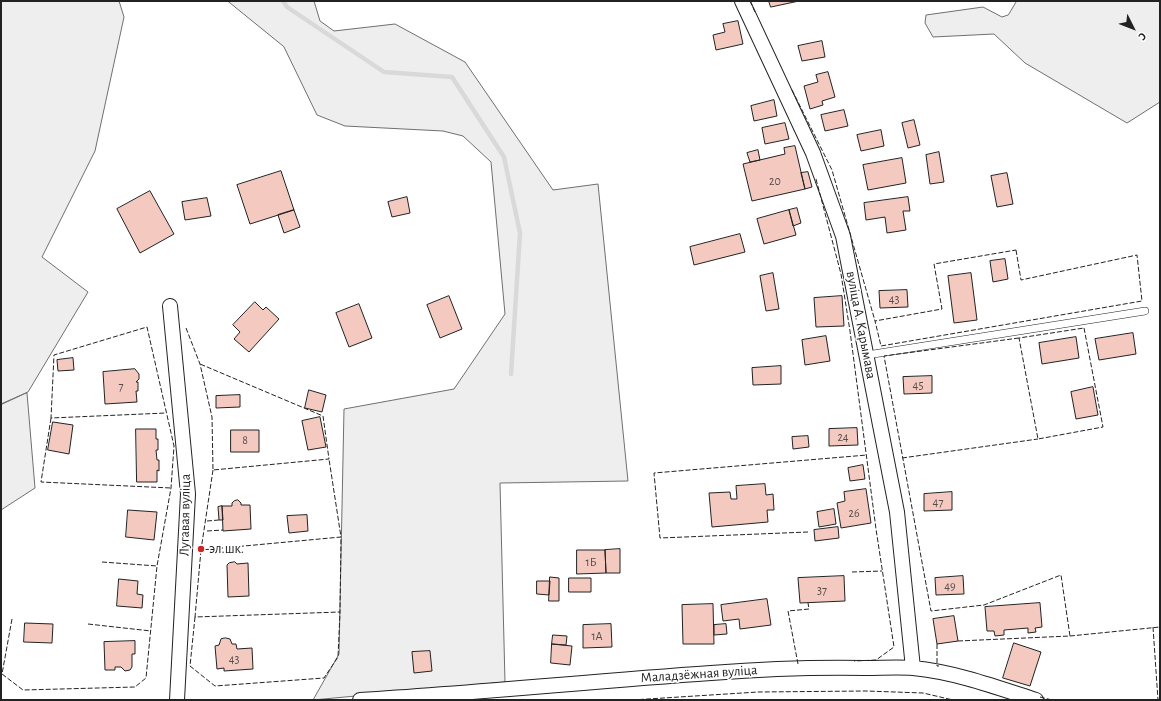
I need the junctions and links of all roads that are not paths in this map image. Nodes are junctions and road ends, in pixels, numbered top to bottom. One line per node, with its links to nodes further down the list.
1 (742, 1): 4 (street, вуліца А. Карымава)
2 (170, 306): 6 (street, Лугавая вуліца)
3 (1145, 311): 4 (lane)
4 (866, 354): 5 (street, вуліца А. Карымава)
5 (913, 668): 7 (street, Маладзёжная вуліца); 8 (street, Маладзёжная вуліца)
6 (177, 700)
7 (360, 700)
8 (1036, 700)

